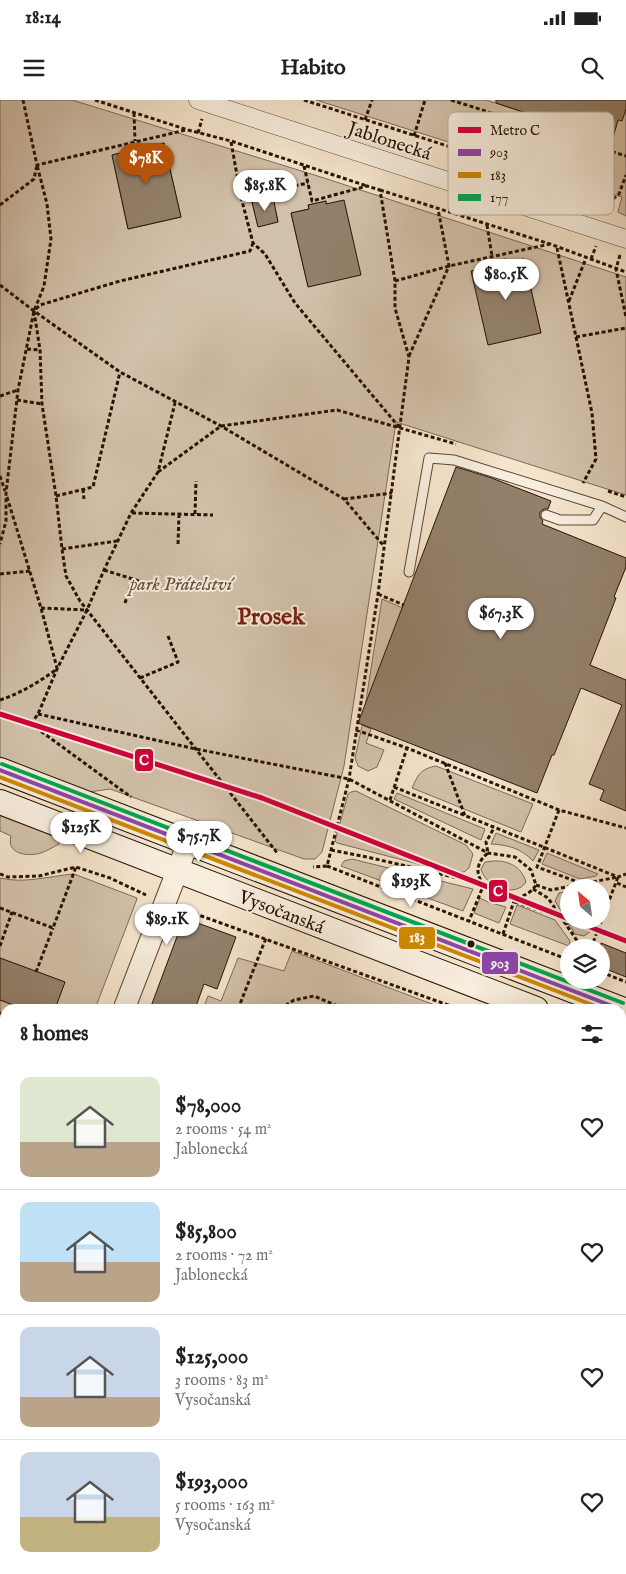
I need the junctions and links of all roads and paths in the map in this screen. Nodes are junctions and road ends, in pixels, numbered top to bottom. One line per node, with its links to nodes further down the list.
1 (23, 100): 21 (path)
2 (95, 100): 11 (path)
3 (304, 100): 7 (path)
4 (372, 100): 12 (path)
5 (425, 100): 15 (path)
6 (451, 100): 9 (path)
7 (314, 101): 12 (path)
8 (201, 107): 14 (path); 25 (street, Jablonecká)
9 (481, 110): 10 (path)
10 (488, 112)
11 (134, 113): 13 (path); 16 (path)
12 (366, 120): 15 (path)
13 (188, 130): 14 (path); 16 (path)
14 (198, 133): 17 (path)
15 (414, 136): 18 (path)
16 (135, 141): 21 (path)
17 (231, 141): 22 (path); 28 (path)
18 (448, 147)
19 (614, 152): 20 (path)
20 (626, 156)
21 (37, 165): 30 (path); 50 (path)
22 (304, 166): 24 (path); 26 (path)
23 (626, 175): 29 (path)
24 (308, 183): 26 (path); 28 (path)
25 (448, 184)
26 (367, 186): 27 (path)
27 (380, 190): 31 (path); 47 (path)
28 (242, 197): 39 (path)
29 (614, 198)
30 (0, 205)
31 (438, 209): 32 (path); 44 (path)
32 (448, 212)
33 (458, 215): 37 (path)
34 (548, 215): 38 (street, Jablonecká)
35 (614, 215): 36 (path)
36 (617, 216)
37 (487, 224): 40 (path); 42 (path)
38 (625, 239): 45 (path)
39 (253, 243): 50 (path); 64 (path)
40 (550, 244): 41 (path); 42 (path)
41 (557, 247): 43 (path); 49 (path)
42 (492, 256): 44 (path)
43 (586, 258): 45 (path); 49 (path)
44 (449, 266): 47 (path); 56 (path)
45 (616, 268): 46 (path); 51 (path)
46 (626, 272)
47 (395, 282): 56 (path)
48 (0, 285): 50 (path)
49 (569, 302): 53 (path)
50 (34, 311): 54 (path); 55 (path); 57 (path)
51 (626, 317)
52 (626, 328): 53 (path)
53 (576, 337): 68 (path)
54 (28, 349): 55 (path); 58 (path)
55 (40, 350): 62 (path)
56 (408, 357): 64 (path)
57 (120, 372): 61 (path); 69 (path)
58 (18, 390): 59 (path); 60 (path)
59 (0, 396)
60 (17, 400): 62 (path); 70 (path)
61 (175, 403): 63 (path); 65 (path)
62 (42, 404): 72 (path)
63 (221, 426): 64 (path); 65 (path); 74 (path)
64 (400, 428): 71 (path)
65 (158, 472): 76 (path)
66 (0, 476): 70 (path)
67 (196, 481): 78 (path)
68 (583, 484)
69 (82, 490): 72 (path); 73 (path)
70 (6, 493): 83 (path); 88 (path)
71 (392, 493): 74 (path); 85 (path)
72 (56, 496): 86 (path)
73 (84, 499)
74 (344, 499): 85 (path)
75 (602, 506): 79 (lane); 81 (lane); 89 (lane)
76 (131, 513): 77 (path); 82 (path)
77 (179, 514): 78 (path); 84 (path)
78 (195, 514): 80 (path)
79 (546, 514)
80 (213, 515)
81 (626, 517)
82 (118, 540): 86 (path); 87 (path)
83 (0, 544)
84 (178, 544)
85 (384, 546): 93 (path)
86 (62, 549): 97 (path)
87 (104, 570): 91 (path); 97 (path)
88 (30, 571): 90 (path); 96 (path)
89 (408, 572)
90 (0, 574)
91 (133, 579): 92 (path); 94 (path)
92 (155, 586)
93 (378, 594): 95 (path); 105 (path)
94 (125, 603)
95 (404, 605)
96 (41, 608): 97 (path); 99 (path)
97 (87, 610): 99 (path); 100 (path)
98 (168, 636): 100 (path)
99 (57, 669): 101 (path); 103 (path)
100 (140, 678): 107 (path)
101 (0, 700)
102 (0, 713): 104 (path)
103 (38, 714): 104 (path); 107 (path)
104 (31, 724): 112 (path)
105 (356, 730): 106 (path); 110 (path)
106 (407, 748): 108 (path); 111 (path)
107 (196, 749): 110 (path); 123 (path)
108 (444, 763): 115 (path); 116 (path)
109 (0, 770): 119 (main road, Vysočanská)
110 (349, 779): 113 (path); 121 (path)
111 (394, 787): 113 (path); 116 (path)
112 (134, 799)
113 (390, 800): 122 (path)
114 (0, 802): 128 (main road, Vysočanská)
115 (559, 810): 118 (path); 120 (path)
116 (465, 816): 117 (path)
117 (494, 828): 120 (path); 122 (path)
118 (626, 828)
119 (188, 843): 128 (street); 166 (main road, Vysočanská)
120 (544, 848): 127 (path); 132 (path)
121 (331, 850): 124 (path); 137 (path)
122 (488, 853): 129 (path); 137 (path)
123 (272, 854)
124 (327, 866): 126 (path); 149 (path)
125 (76, 867): 130 (path); 133 (path); 150 (path)
126 (310, 867)
127 (536, 867): 129 (path); 134 (path)
128 (177, 870): 160 (street); 165 (main road, Vysočanská)
129 (531, 870): 138 (path)
130 (0, 874)
131 (626, 874): 132 (path)
132 (618, 877): 135 (path); 136 (path)
133 (110, 878)
134 (570, 879)
135 (610, 879)
136 (617, 883): 139 (path); 143 (path)
137 (484, 884): 142 (path); 149 (path)
138 (536, 885): 140 (path); 141 (path)
139 (626, 887)
140 (560, 889)
141 (533, 890): 142 (path); 147 (path)
142 (514, 900): 148 (path); 151 (path)
143 (610, 901)
144 (0, 908): 146 (path)
145 (182, 909): 152 (path)
146 (12, 912): 150 (path); 153 (path)
147 (560, 916)
148 (560, 918)
149 (469, 921): 151 (path)
150 (53, 928): 155 (path)
151 (503, 934): 154 (path)
152 (266, 938): 158 (path); 161 (path)
153 (0, 946)
154 (560, 956)
155 (36, 972)
156 (384, 972): 158 (path)
157 (610, 976): 159 (path)
158 (378, 979): 164 (path)
159 (626, 982)
160 (126, 1004)
161 (240, 1004)
162 (288, 1004): 163 (path)
163 (333, 1004)
164 (446, 1004)
165 (523, 1004)
166 (608, 1004)

